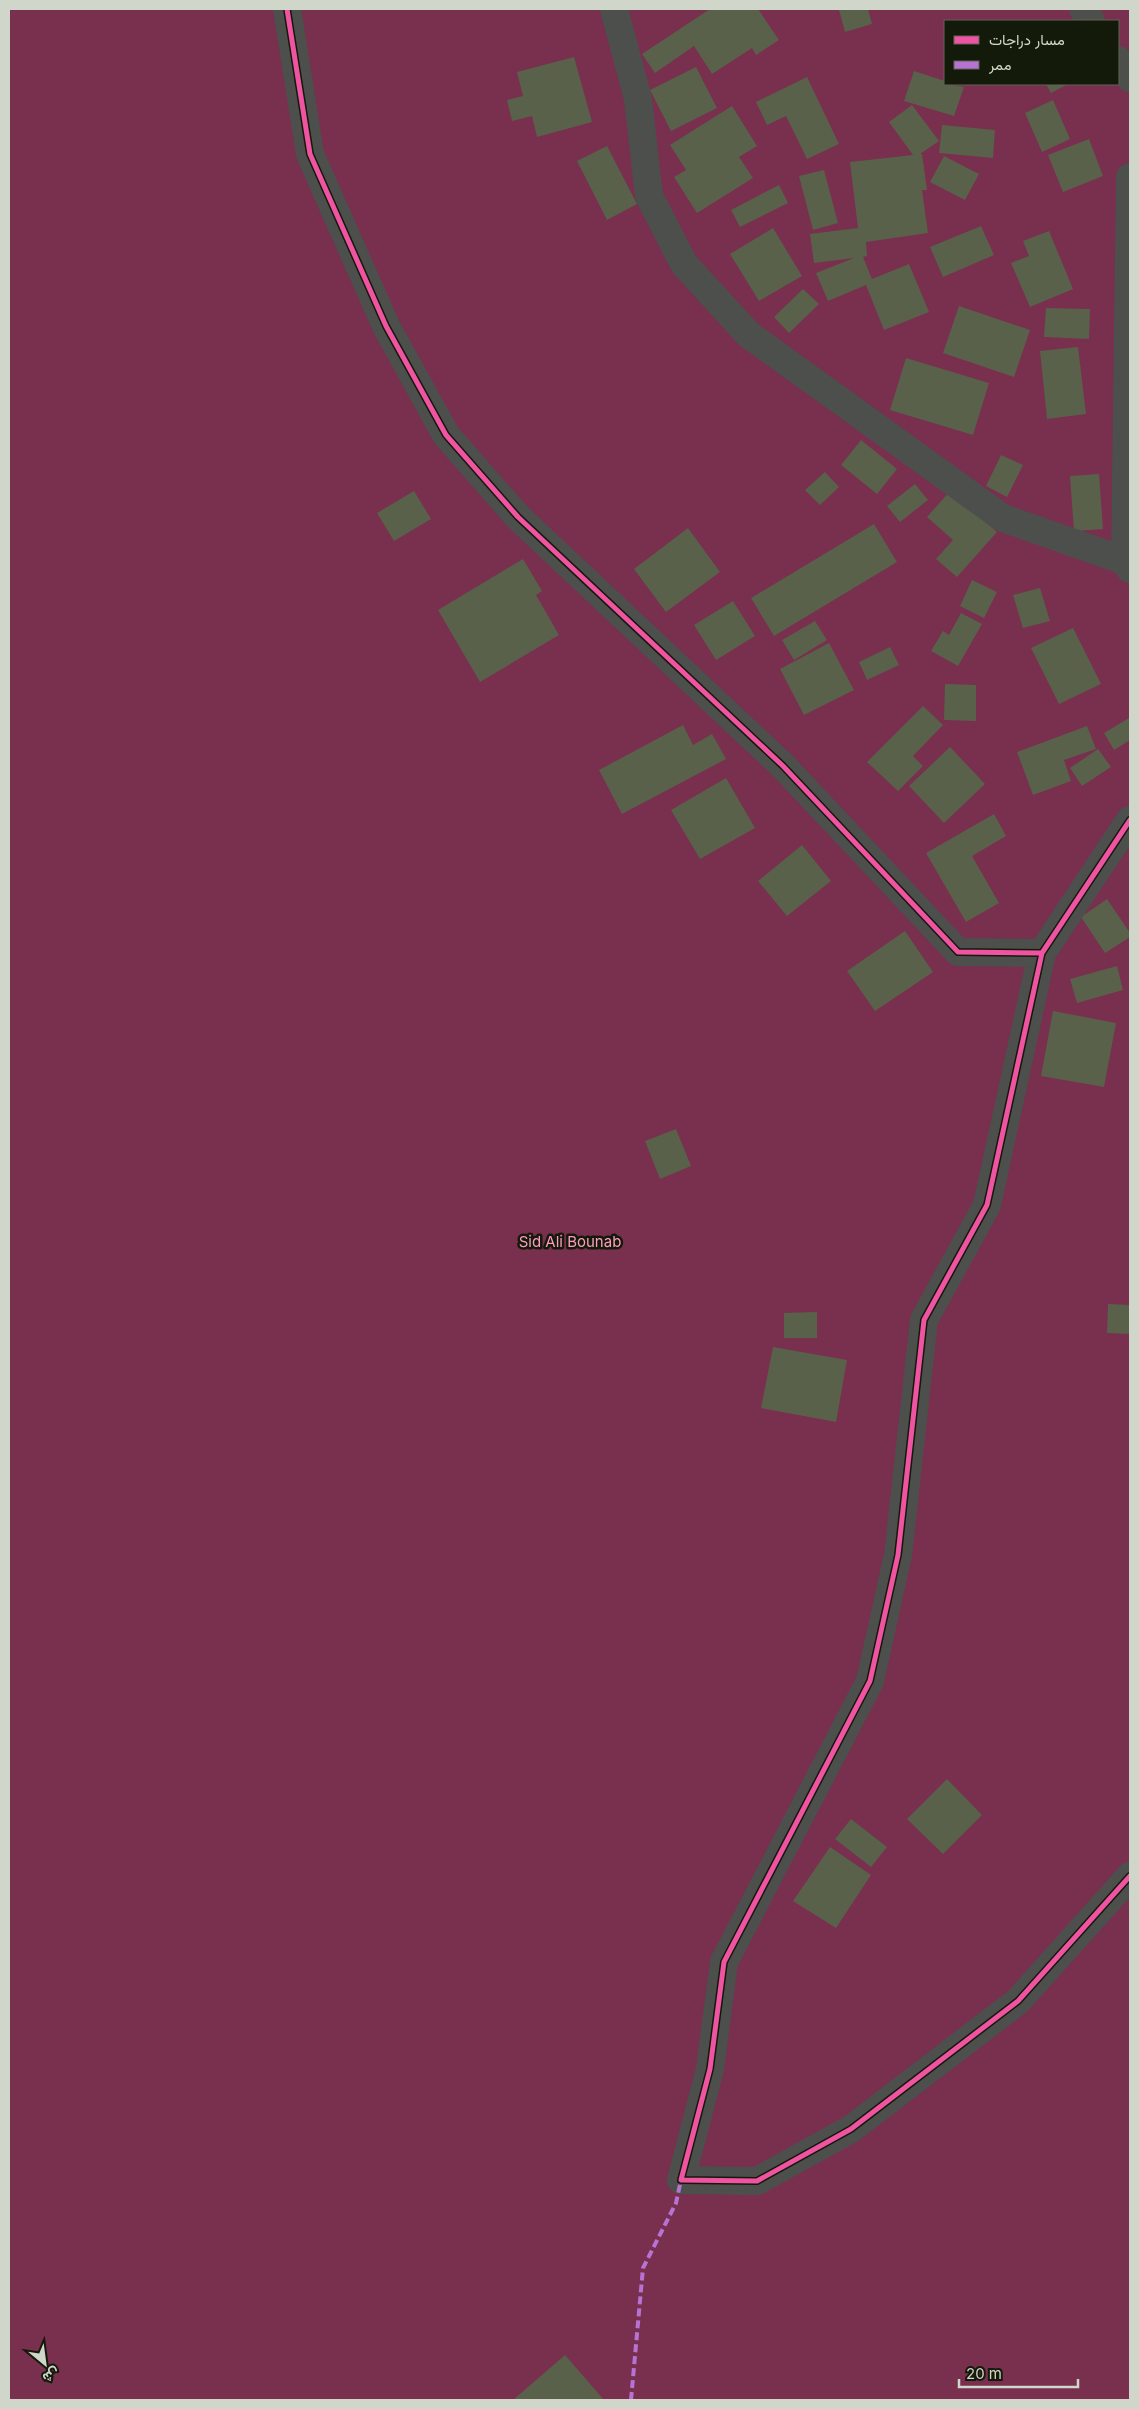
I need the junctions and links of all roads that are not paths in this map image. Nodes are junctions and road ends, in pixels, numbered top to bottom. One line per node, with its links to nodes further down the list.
1 (287, 9): 10 (street)
2 (614, 9): 8 (street)
3 (1083, 9): 4 (street)
4 (1090, 20)
5 (1119, 62): 6 (street)
6 (1130, 78)
7 (1130, 177): 8 (street)
8 (1128, 565)
9 (1130, 820): 10 (street)
10 (1042, 953): 11 (street)
11 (1130, 1876)

